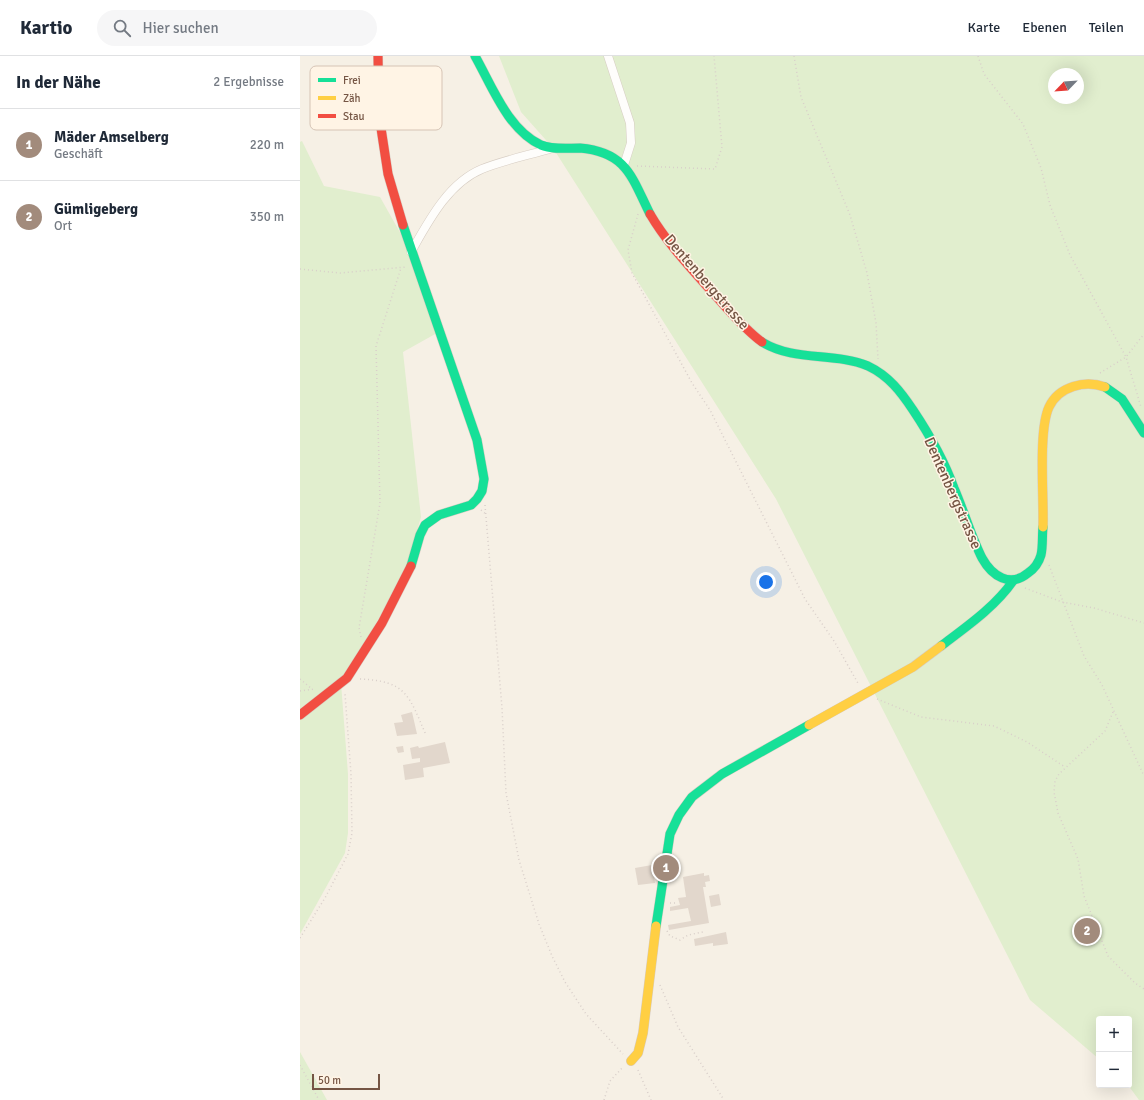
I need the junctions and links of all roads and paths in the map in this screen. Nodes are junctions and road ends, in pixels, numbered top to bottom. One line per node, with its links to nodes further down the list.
1 (378, 56): 7 (street)
2 (475, 56): 9 (street, Dentenbergstrasse)
3 (608, 56): 10 (street)
4 (714, 56): 10 (path)
5 (794, 56): 18 (path)
6 (978, 56): 17 (path)
7 (378, 66)
8 (381, 130): 12 (street)
9 (553, 148): 10 (street, Dentenbergstrasse); 12 (street)
10 (624, 166): 11 (street, Dentenbergstrasse)
11 (644, 202): 18 (street, Dentenbergstrasse); 31 (path)
12 (411, 252): 13 (street)
13 (415, 264): 14 (path); 22 (street)
14 (401, 268): 15 (path); 27 (path)
15 (300, 269)
16 (1144, 334): 17 (path)
17 (1126, 358): 19 (path); 20 (path)
18 (879, 371): 24 (street, Dentenbergstrasse)
19 (1099, 374)
20 (1142, 409)
21 (1144, 433): 24 (street)
22 (483, 490): 27 (street); 42 (path)
23 (1047, 559): 25 (path)
24 (1013, 581): 25 (path); 31 (street)
25 (1062, 602): 26 (path); 32 (path)
26 (1144, 623)
27 (364, 653): 29 (street)
28 (300, 679): 30 (path)
29 (344, 680): 33 (street); 34 (path); 39 (path)
30 (312, 689)
31 (865, 695): 35 (path); 37 (street)
32 (1113, 712): 35 (path); 36 (path)
33 (300, 715)
34 (426, 735)
35 (1065, 767): 41 (path)
36 (1144, 776)
37 (658, 915): 38 (path); 42 (street)
38 (704, 932)
39 (300, 938)
40 (659, 983): 47 (path)
41 (1144, 989)
42 (631, 1061): 45 (path); 46 (path)
43 (300, 1065): 44 (path)
44 (319, 1100)
45 (604, 1100)
46 (651, 1100)
47 (724, 1100)

